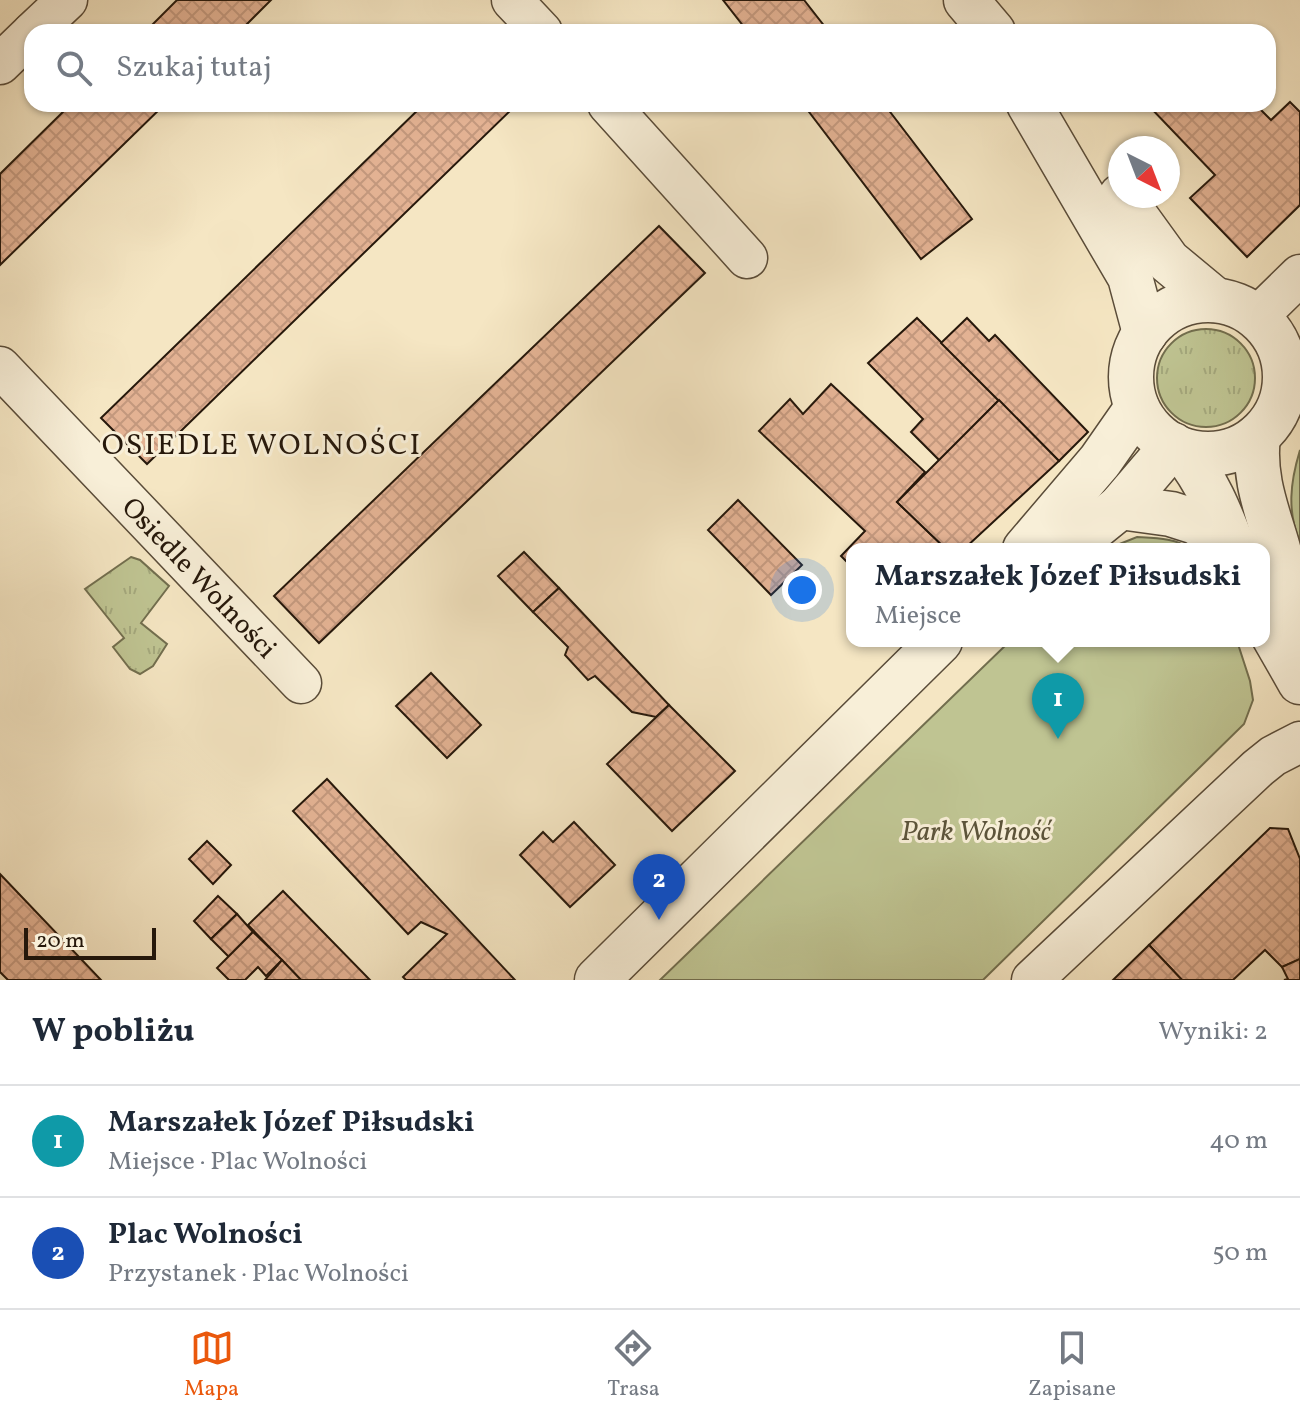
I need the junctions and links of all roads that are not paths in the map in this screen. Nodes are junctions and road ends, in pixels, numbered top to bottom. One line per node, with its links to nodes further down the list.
1 (67, 0): 4 (street)
2 (512, 0): 5 (street)
3 (966, 0): 6 (street); 7 (street)
4 (42, 24)
5 (534, 24)
6 (980, 24)
7 (986, 24)
8 (24, 41): 9 (street)
9 (0, 64)
10 (615, 112): 15 (street)
11 (1034, 112): 19 (street)
12 (1059, 112): 13 (street)
13 (1108, 178)
14 (1129, 208): 17 (street)
15 (747, 258)
16 (1300, 275): 18 (street)
17 (1215, 300): 18 (street); 19 (street)
18 (1257, 317): 22 (street)
19 (1145, 333): 21 (street)
20 (0, 367): 33 (street, Osiedle Wolności)
21 (1137, 408): 23 (street); 25 (street)
22 (1258, 436): 23 (street); 30 (street)
23 (1178, 448): 24 (street); 28 (street)
24 (1120, 507): 26 (street); 27 (street)
25 (1030, 543)
26 (1075, 543)
27 (1226, 543)
28 (1232, 543)
29 (1270, 630): 32 (street)
30 (1300, 630)
31 (927, 654): 35 (street)
32 (1300, 682)
33 (301, 683)
34 (1300, 742): 36 (street)
35 (597, 980)
36 (1032, 980)

